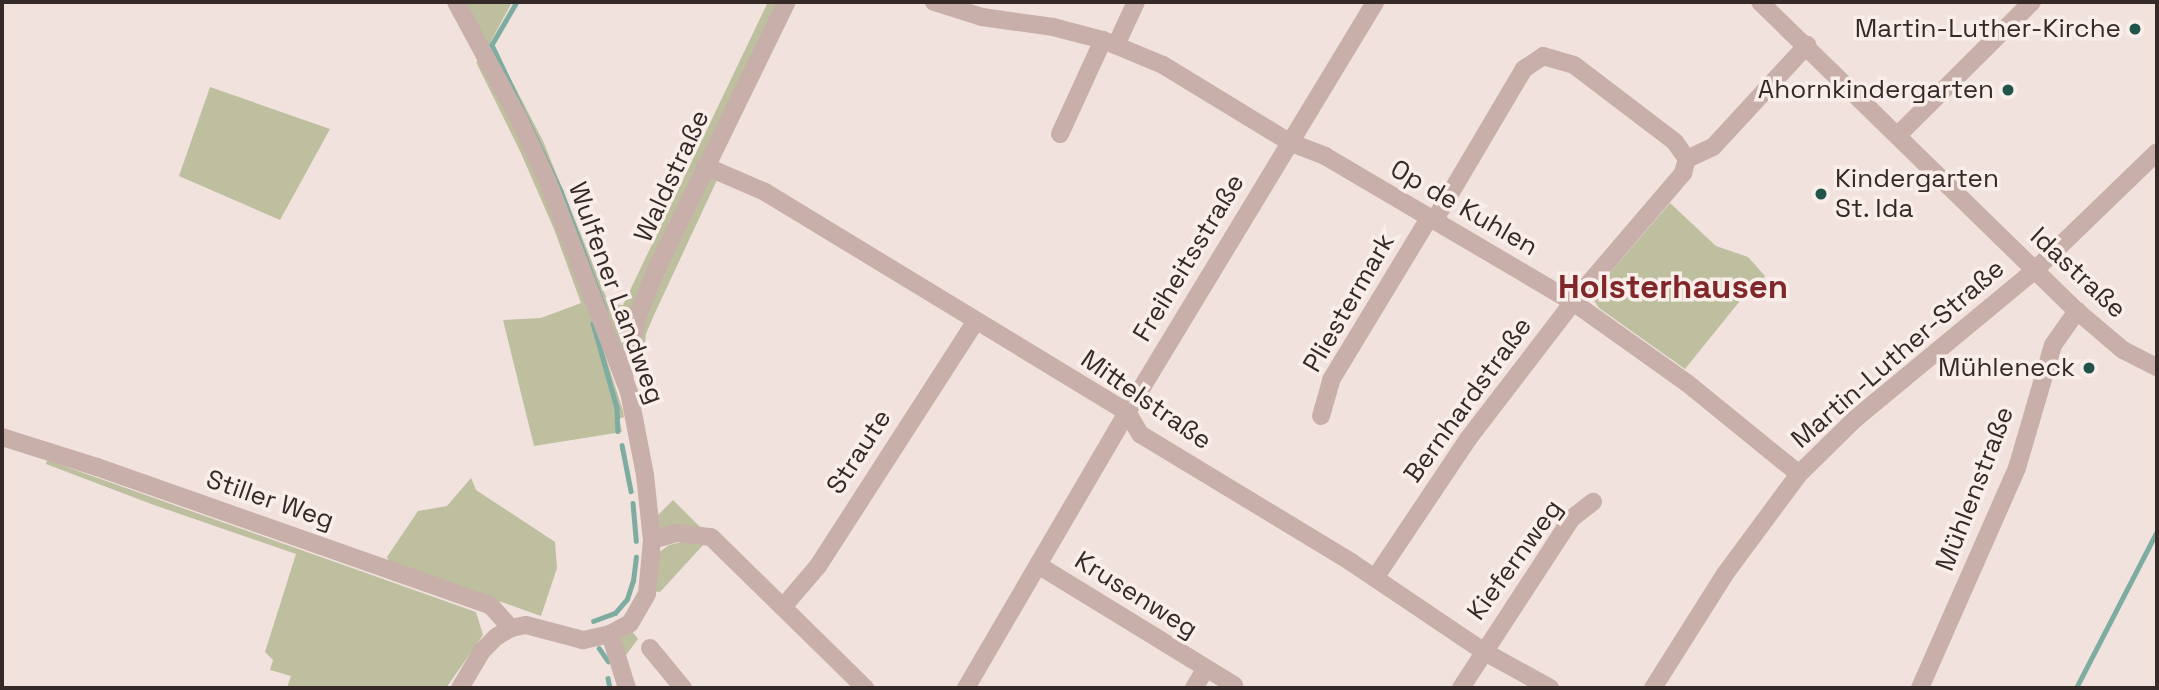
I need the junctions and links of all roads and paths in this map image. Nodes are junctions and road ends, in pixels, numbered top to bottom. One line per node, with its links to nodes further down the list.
1 (456, 2): 22 (street, Wulfener Landweg)
2 (786, 2): 15 (street, Waldstraße)
3 (934, 2): 8 (street, Op de Kuhlen)
4 (1136, 2): 8 (street)
5 (1375, 2): 12 (street, Freiheitsstraße)
6 (2032, 2): 11 (street)
7 (1771, 5): 9 (street, Idastraße)
8 (1110, 42): 10 (street); 12 (street, Op de Kuhlen)
9 (1807, 46): 11 (street, Idastraße); 14 (street)
10 (1060, 134)
11 (1898, 135): 17 (street, Idastraße)
12 (1289, 142): 16 (street, Op de Kuhlen); 23 (street, Freiheitsstraße)
13 (2157, 152): 17 (street, Martin-Luther-Straße)
14 (1687, 159): 16 (street, Pliestermark); 18 (street, Bernhardstraße)
15 (705, 166): 20 (street, Mittelstraße); 22 (street, Waldstraße)
16 (1431, 220): 18 (street, Op de Kuhlen); 24 (street, Pliestermark)
17 (2036, 269): 19 (street, Idastraße); 26 (street, Martin-Luther-Straße)
18 (1573, 302): 26 (street, Op de Kuhlen); 30 (street, Bernhardstraße)
19 (2077, 311): 21 (street, Idastraße); 47 (street, Mühlenstraße)
20 (975, 321): 23 (street, Mittelstraße); 31 (street, Straute)
21 (2157, 367)
22 (624, 379): 28 (street, Wulfener Landweg)
23 (1127, 412): 29 (street, Freiheitsstraße); 30 (street, Mittelstraße)
24 (1321, 416)
25 (2, 437): 32 (street, Stiller Weg)
26 (1799, 474): 46 (street, Martin-Luther-Straße)
27 (1593, 502): 35 (street, Kiefernweg)
28 (652, 540): 31 (street); 33 (street, Wulfener Landweg)
29 (1038, 565): 36 (street, Krusenweg); 42 (street, Freiheitsstraße)
30 (1375, 578): 35 (street, Mittelstraße)
31 (783, 607): 41 (street)
32 (511, 628): 33 (street); 38 (street)
33 (610, 634): 39 (street)
34 (650, 648): 40 (street)
35 (1483, 651): 44 (street, Kiefernweg); 45 (street, Mittelstraße)
36 (1205, 670): 37 (street, Krusenweg); 43 (street, Krusenweg)
37 (1234, 685)
38 (460, 688)
39 (627, 688)
40 (683, 688)
41 (865, 688)
42 (966, 688)
43 (1194, 688)
44 (1461, 688)
45 (1550, 688)
46 (1654, 688)
47 (1920, 688)

